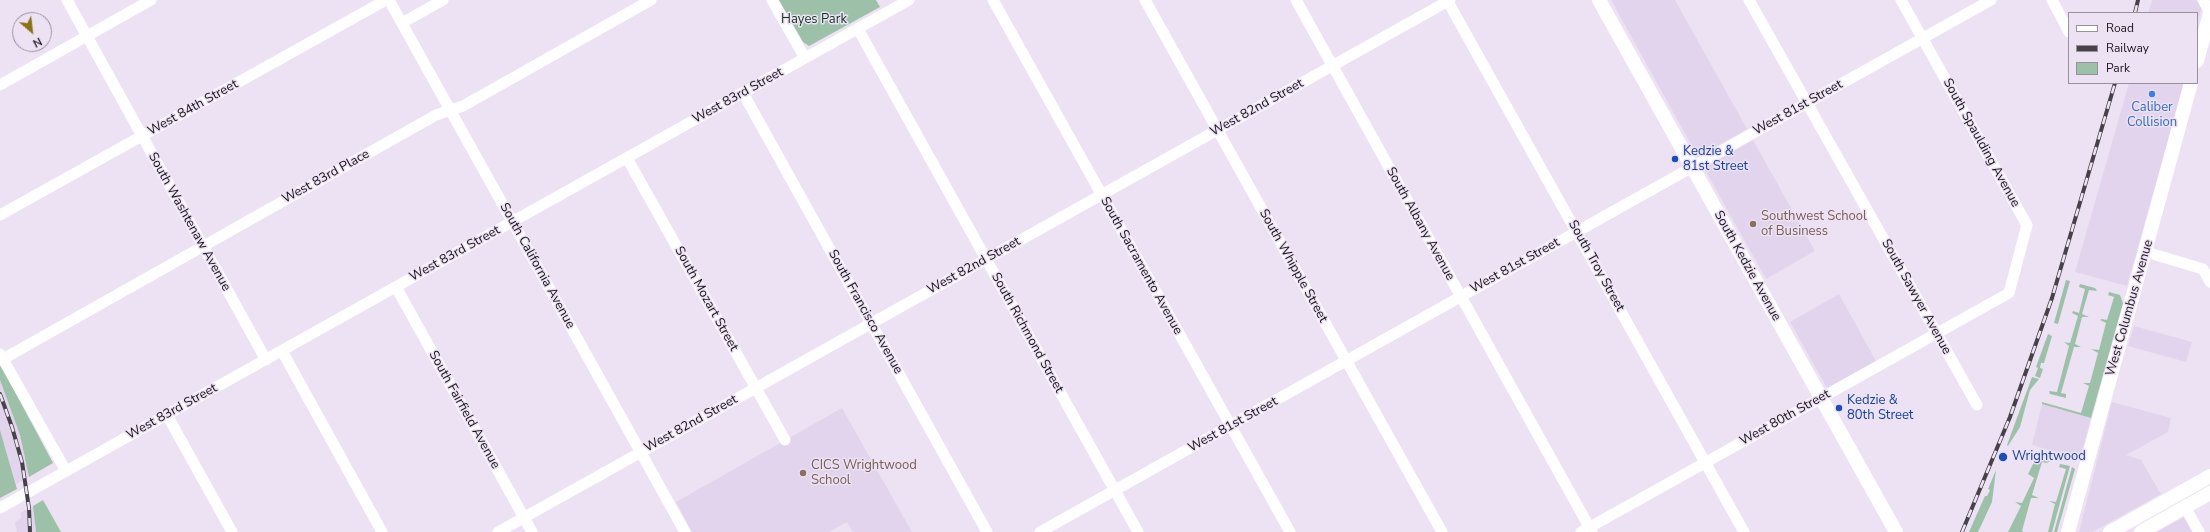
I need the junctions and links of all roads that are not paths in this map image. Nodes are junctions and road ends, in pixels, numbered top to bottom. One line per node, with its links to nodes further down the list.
1 (67, 0): 23 (street, South Washtenaw Avenue)
2 (151, 0): 23 (street)
3 (386, 0): 34 (street, West 84th Street)
4 (389, 0): 20 (street, South California Avenue)
5 (443, 0): 20 (street)
6 (651, 0): 32 (street, West 83rd Place)
7 (772, 0): 26 (street)
8 (909, 0): 21 (street, West 83rd Street)
9 (993, 0): 37 (street, South Sacramento Avenue)
10 (1145, 0): 33 (street, South Whipple Street)
11 (1296, 0): 27 (street, South Albany Avenue)
12 (1448, 0): 27 (street, West 82nd Street); 40 (street, South Troy Street)
13 (1599, 0): 36 (main road, South Kedzie Avenue)
14 (1749, 0): 31 (street, South Sawyer Avenue)
15 (1901, 0): 24 (street, South Spaulding Avenue)
16 (1991, 0): 24 (street, West 81st Street)
17 (2052, 0): 22 (street)
18 (2203, 0): 19 (street)
19 (2210, 13): 25 (main road)
20 (402, 23): 32 (street, South California Avenue)
21 (858, 29): 26 (street, West 83rd Street); 43 (street, South Richmond Street)
22 (2068, 30)
23 (87, 36): 29 (street); 34 (street, South Washtenaw Avenue)
24 (1923, 38): 31 (street, West 81st Street); 46 (street, South Spaulding Avenue)
25 (2198, 57)
26 (805, 58): 30 (street, West 83rd Street)
27 (1332, 66): 33 (street, West 82nd Street); 47 (street, South Albany Avenue)
28 (2191, 84): 42 (main road, West Columbus Avenue)
29 (0, 85)
30 (743, 93): 35 (street, West 83rd Street); 48 (street, South Francisco Avenue)
31 (1807, 103): 36 (street, West 81st Street); 49 (street, South Sawyer Avenue)
32 (451, 110): 39 (street, South California Avenue); 41 (street, West 83rd Place)
33 (1218, 130): 37 (street, West 82nd Street); 53 (street, South Whipple Street)
34 (143, 136): 38 (street, West 84th Street); 41 (street, South Washtenaw Avenue)
35 (627, 158): 39 (street, West 83rd Street); 54 (street, South Mozart Street)
36 (1693, 168): 40 (street, West 81st Street); 55 (main road, South Kedzie Avenue)
37 (1101, 194): 43 (street, West 82nd Street); 58 (street, South Sacramento Avenue)
38 (0, 215)
39 (513, 222): 45 (street, West 83rd Street); 60 (street, South California Avenue)
40 (1577, 232): 47 (street, West 81st Street); 61 (street, South Troy Street)
41 (204, 246): 51 (street, West 83rd Place); 52 (street, South Washtenaw Avenue)
42 (2146, 252): 44 (street); 82 (main road, West Columbus Avenue)
43 (986, 259): 48 (street, West 82nd Street); 64 (street, South Richmond Street)
44 (2210, 282)
45 (396, 287): 50 (street, West 83rd Street); 68 (street, South Fairfield Avenue)
46 (2009, 293): 49 (street, West 80th Street)
47 (1460, 297): 53 (street, West 81st Street); 69 (street, South Albany Avenue)
48 (871, 324): 54 (street, West 82nd Street); 75 (street, South Francisco Avenue)
49 (1937, 333): 55 (street, West 80th Street); 56 (street, South Sawyer Avenue)
50 (282, 351): 52 (street, West 83rd Street); 71 (street)
51 (2, 356): 62 (street)
52 (266, 360): 57 (street, West 83rd Street)
53 (1346, 361): 58 (street, West 81st Street); 79 (street, South Whipple Street)
54 (756, 388): 59 (street, South Mozart Street); 60 (street, West 82nd Street)
55 (1821, 398): 61 (street, West 80th Street); 81 (main road, South Kedzie Avenue)
56 (1977, 405)
57 (167, 415): 62 (street, West 83rd Street); 70 (street)
58 (1231, 426): 64 (street, West 81st Street); 78 (street, South Sacramento Avenue)
59 (785, 440)
60 (641, 452): 68 (street, West 82nd Street); 74 (street, South California Avenue)
61 (1705, 462): 69 (street, West 80th Street); 80 (street, South Troy Street)
62 (66, 471): 67 (street, West 83rd Street)
63 (2210, 476): 83 (main road)
64 (1115, 490): 76 (street, West 81st Street); 77 (street, South Richmond Street)
65 (2210, 493): 66 (main road)
66 (2185, 507): 84 (main road); 85 (street)
67 (0, 508)
68 (524, 517): 72 (street, West 82nd Street); 73 (street, South Fairfield Avenue)
69 (1587, 530)
70 (231, 532)
71 (382, 532)
72 (498, 532)
73 (532, 532)
74 (685, 532)
75 (987, 532)
76 (1040, 532)
77 (1138, 532)
78 (1290, 532)
79 (1442, 532)
80 (1744, 532)
81 (1896, 532)
82 (2068, 532)
83 (2110, 532)
84 (2141, 532)
85 (2199, 532)

